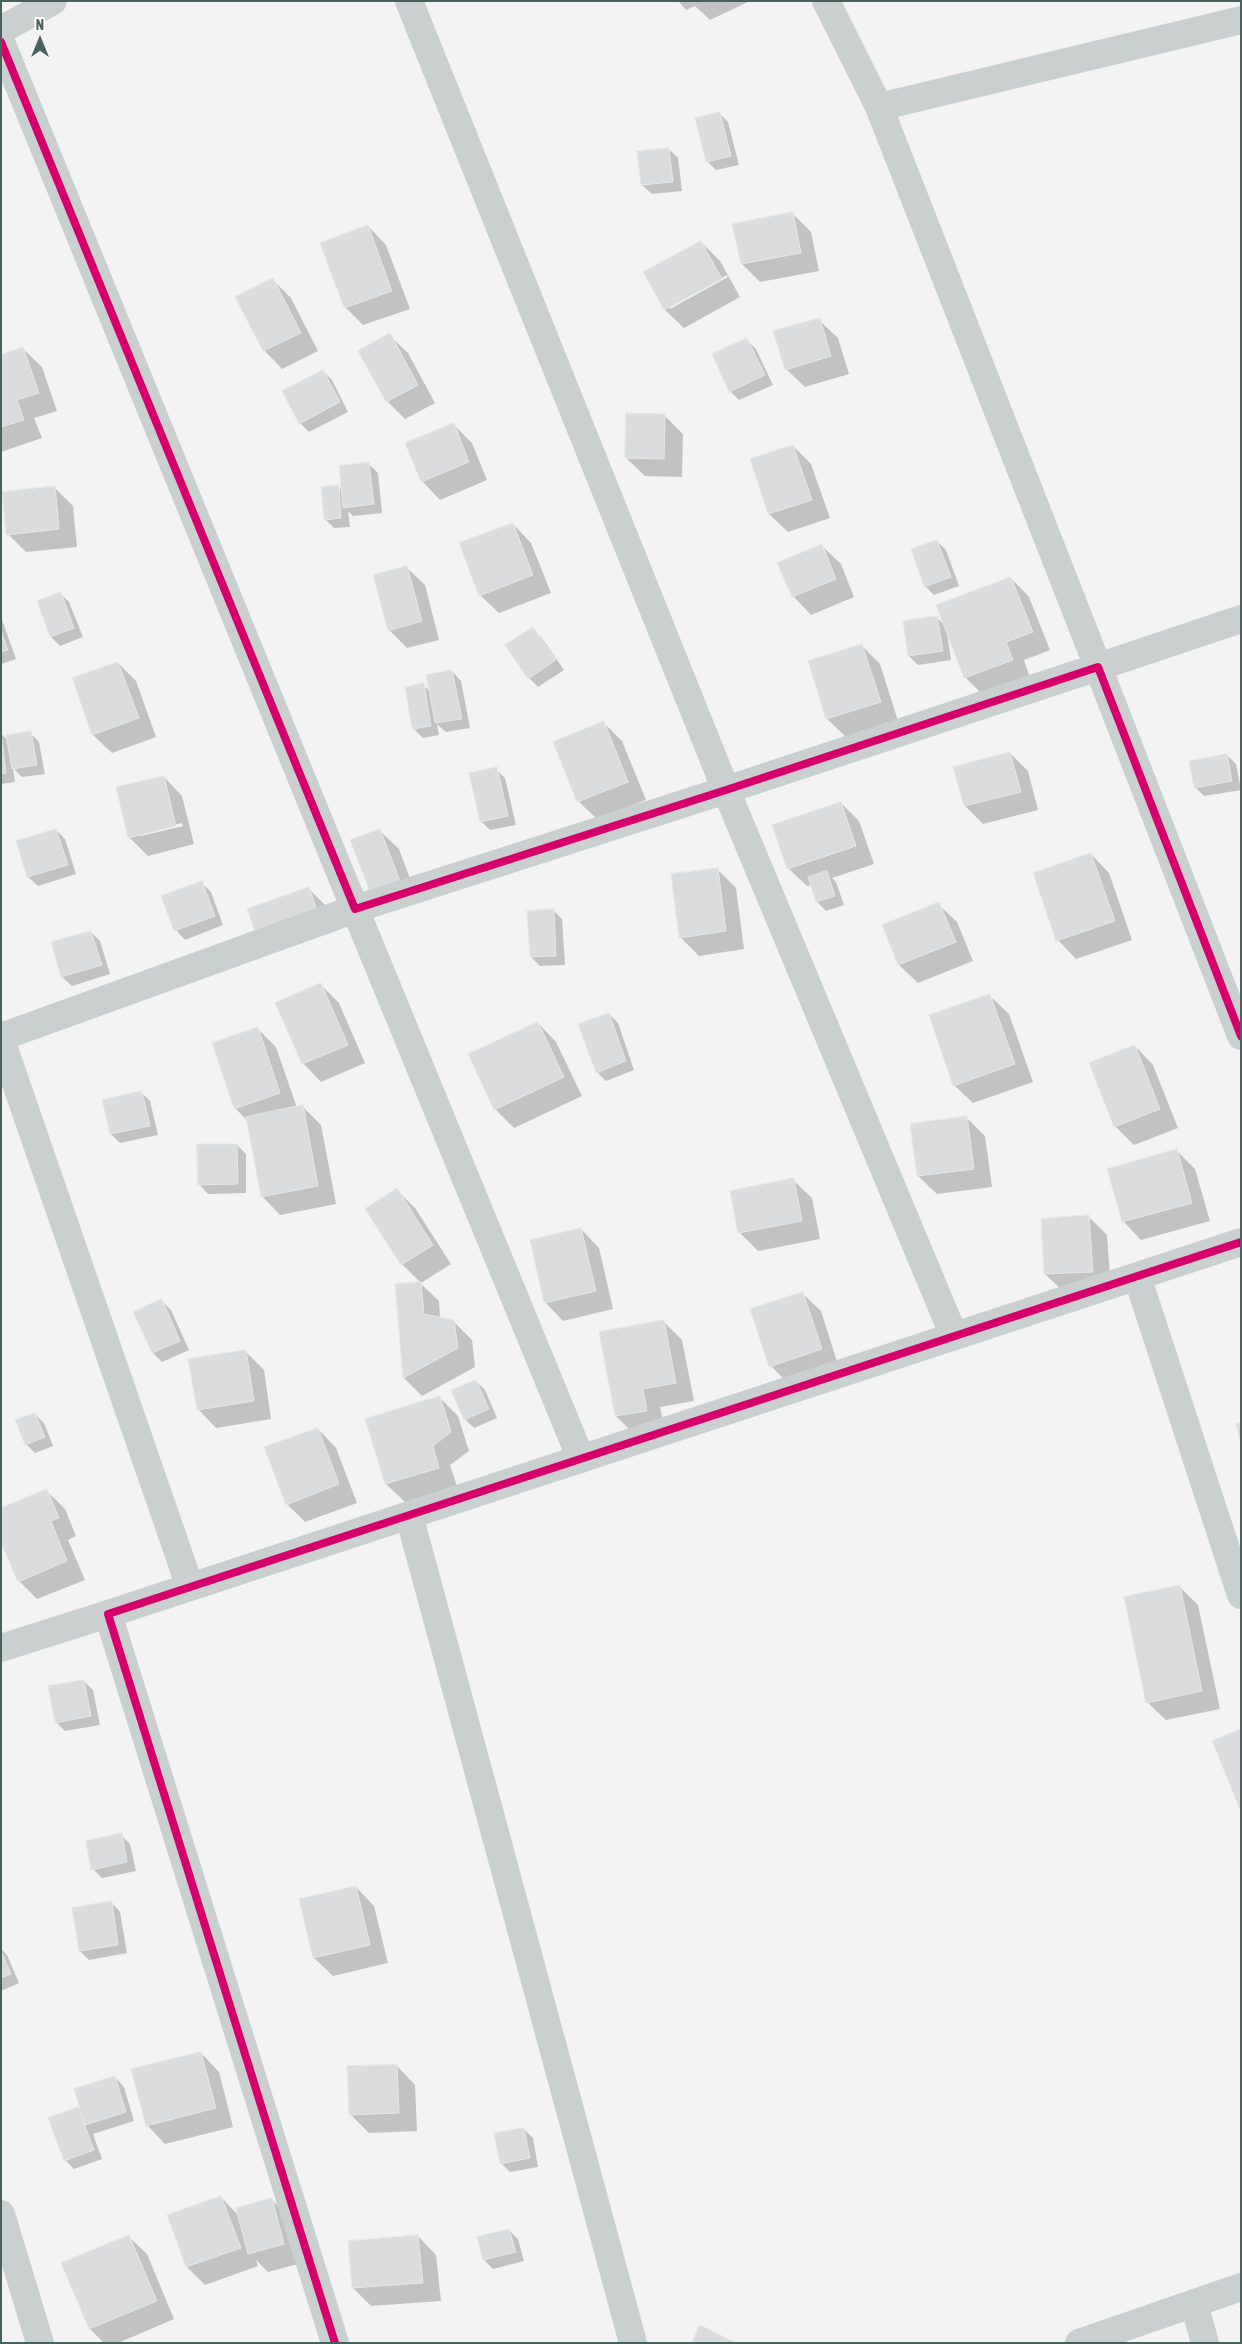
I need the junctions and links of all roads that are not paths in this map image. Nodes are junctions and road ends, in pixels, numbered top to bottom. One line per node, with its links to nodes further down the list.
1 (53, 1): 5 (street)
2 (409, 1): 10 (street)
3 (826, 1): 7 (street)
4 (1241, 20): 7 (street)
5 (1, 30)
6 (1, 42): 11 (street)
7 (879, 107): 9 (street)
8 (1241, 619): 9 (street)
9 (1098, 667): 10 (street); 12 (street)
10 (726, 790): 11 (street); 16 (street)
11 (355, 910): 13 (street); 17 (street)
12 (1241, 1036)
13 (1, 1039): 19 (street)
14 (1241, 1242): 15 (street)
15 (1137, 1276): 16 (street); 20 (street)
16 (954, 1336): 17 (street)
17 (580, 1459): 18 (street)
18 (409, 1515): 19 (street); 28 (street)
19 (190, 1588): 21 (street)
20 (1241, 1595)
21 (108, 1614): 22 (street); 27 (street)
22 (1, 1648)
23 (1, 2214): 26 (street)
24 (1241, 2287): 25 (street)
25 (1194, 2303): 29 (street); 30 (street)
26 (40, 2343)
27 (335, 2343)
28 (633, 2343)
29 (1079, 2343)
30 (1205, 2343)

